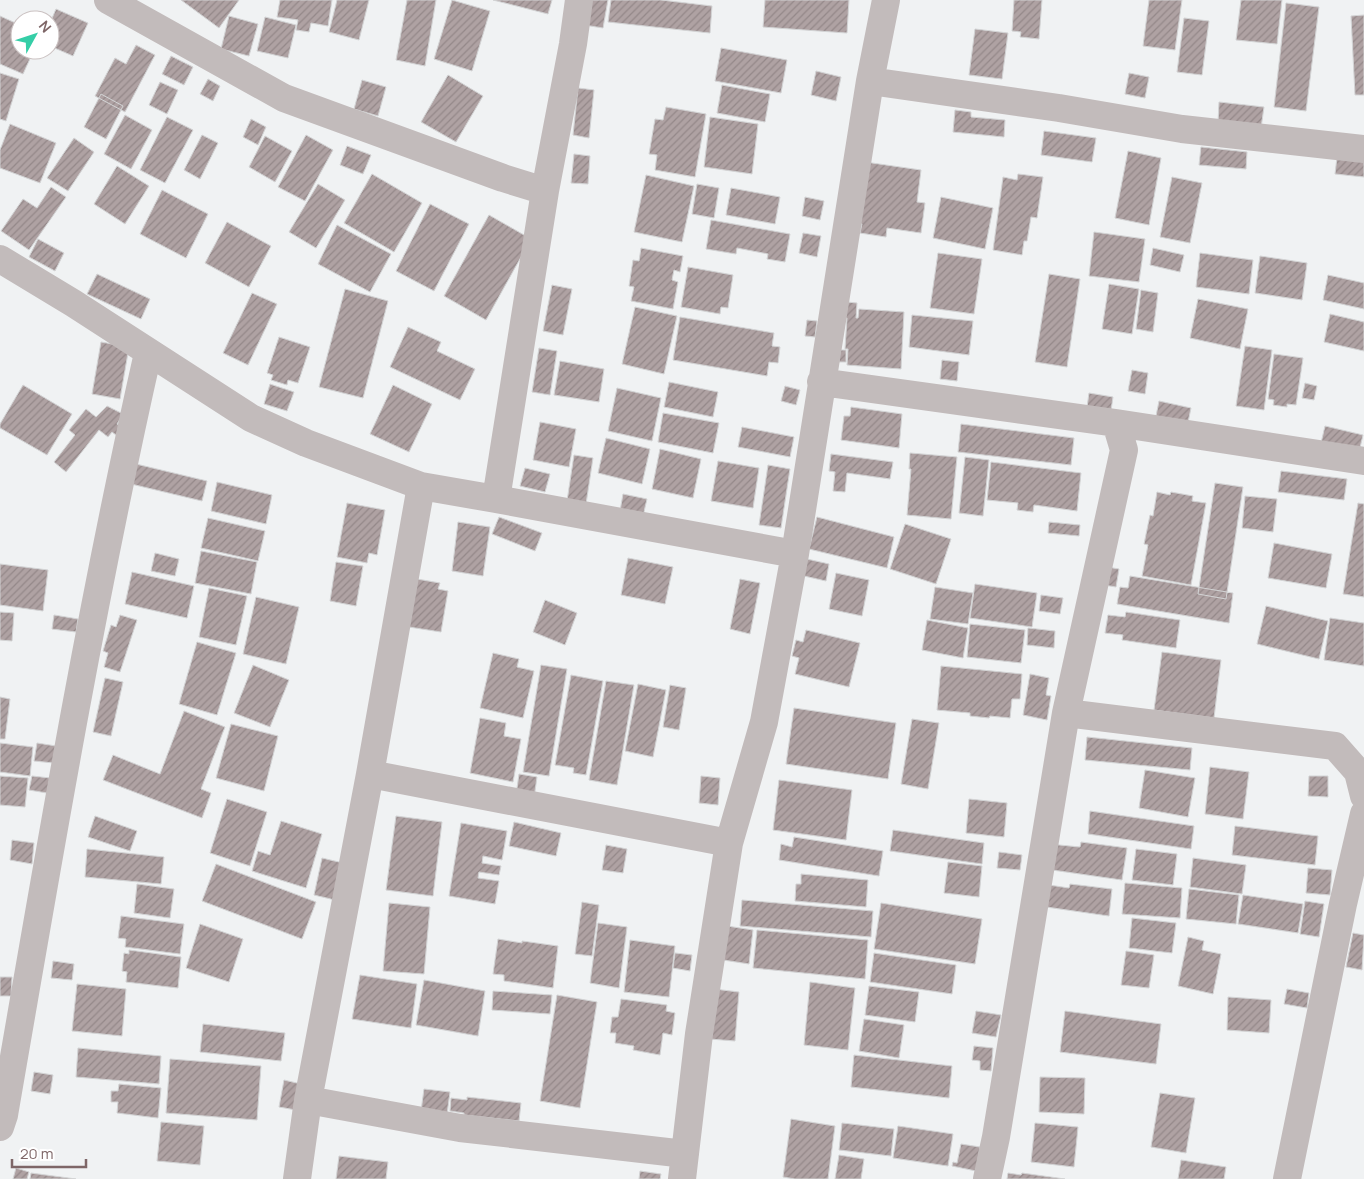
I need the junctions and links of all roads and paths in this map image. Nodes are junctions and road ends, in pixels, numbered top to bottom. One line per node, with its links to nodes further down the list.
1 (108, 0): 6 (street)
2 (579, 0): 6 (street)
3 (886, 0): 4 (street)
4 (870, 81): 5 (street); 9 (street)
5 (1364, 149)
6 (545, 191): 15 (street)
7 (0, 259): 8 (street)
8 (148, 353): 14 (street); 23 (street)
9 (821, 382): 10 (street); 16 (street)
10 (1116, 423): 11 (street); 12 (street)
11 (1160, 429): 12 (street); 13 (street)
12 (1124, 450): 17 (street)
13 (1364, 461)
14 (421, 486): 15 (street); 18 (street)
15 (496, 499): 16 (street)
16 (795, 554): 21 (street)
17 (1066, 713): 19 (street); 26 (street)
18 (370, 774): 21 (street); 22 (street)
19 (1364, 796)
20 (1364, 814): 27 (street)
21 (729, 843): 24 (street)
22 (308, 1100): 24 (street); 25 (street)
23 (0, 1127)
24 (684, 1167)
25 (296, 1179)
26 (987, 1179)
27 (1287, 1179)

